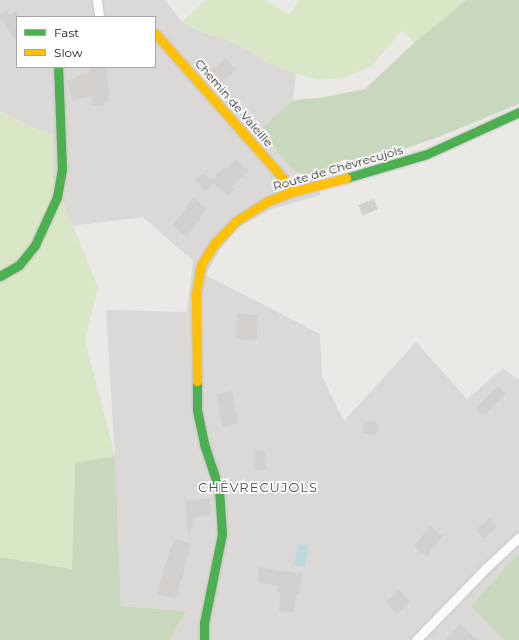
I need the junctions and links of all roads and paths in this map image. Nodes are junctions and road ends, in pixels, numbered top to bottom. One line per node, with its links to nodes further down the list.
1 (97, 0): 2 (street)
2 (100, 16)
3 (156, 34): 6 (street, Chemin de Valeille)
4 (58, 68): 7 (street)
5 (519, 112): 6 (street, Route de Chèvrecujols)
6 (291, 192): 9 (street, Route de Chèvrecujols)
7 (0, 276)
8 (519, 537): 10 (street)
9 (204, 640)
10 (416, 640)

